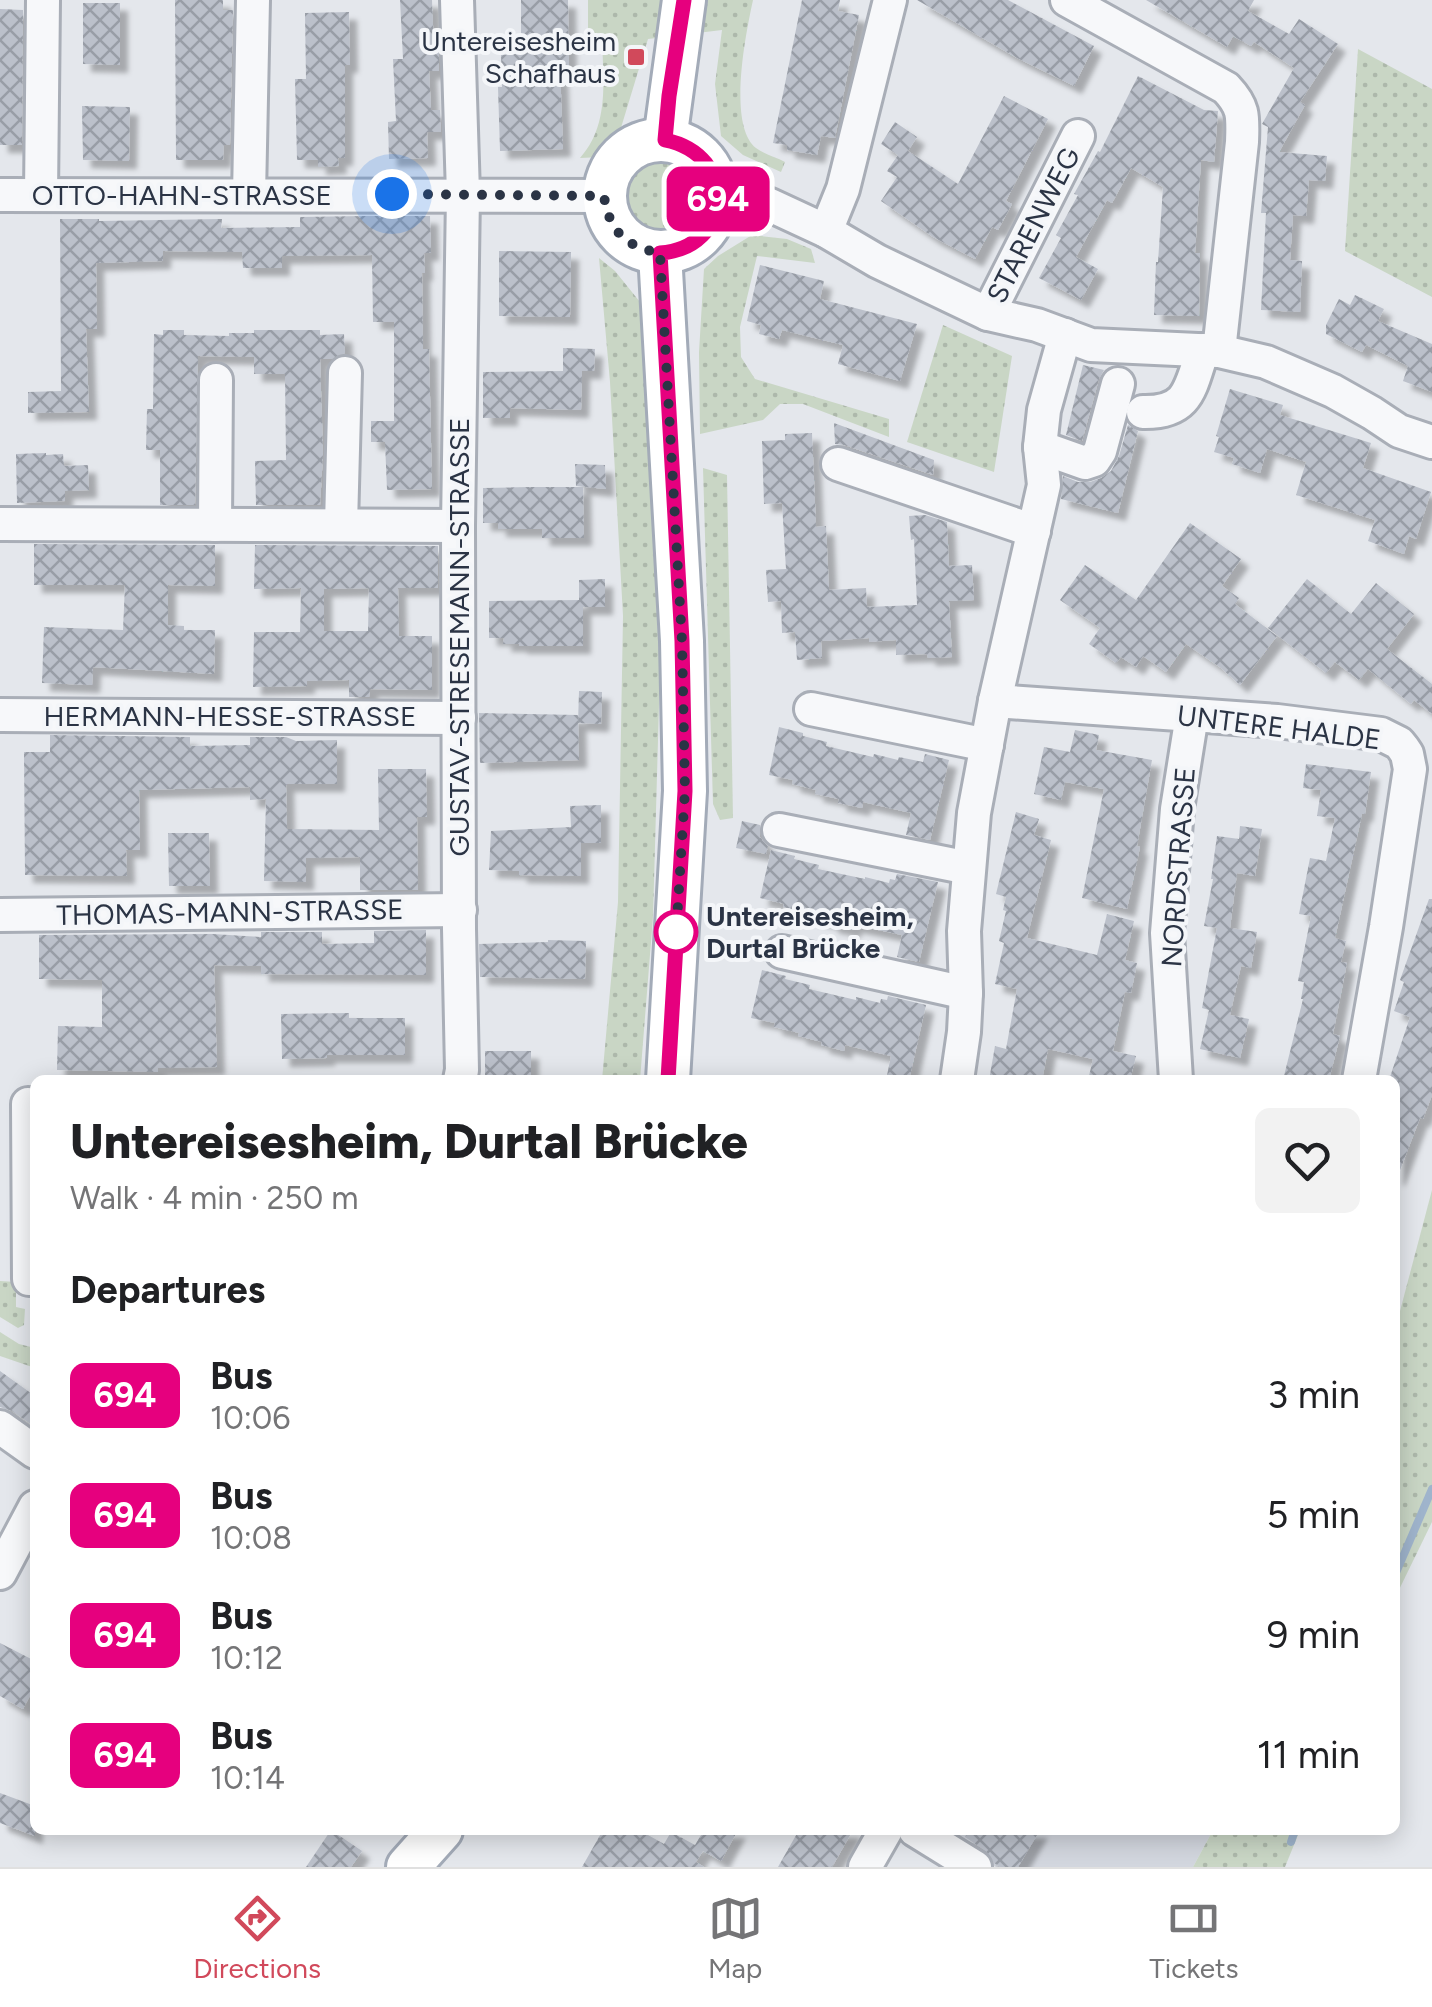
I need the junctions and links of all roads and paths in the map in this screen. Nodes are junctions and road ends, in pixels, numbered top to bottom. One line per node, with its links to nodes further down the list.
1 (43, 0): 11 (street)
2 (253, 0): 12 (street)
3 (457, 0): 9 (street, GUSTAV-STRESEMANN-STRASSE)
4 (684, 0): 8 (main road)
5 (890, 0): 15 (street)
6 (1067, 0): 19 (street)
7 (1078, 136): 17 (street, STARENWEG)
8 (665, 140): 13 (main road); 14 (main road)
9 (463, 194): 12 (street, OTTO-HAHN-STRASSE); 13 (street, OTTO-HAHN-STRASSE); 30 (street, GUSTAV-STRESEMANN-STRASSE)
10 (0, 195): 11 (street, OTTO-HAHN-STRASSE)
11 (40, 195): 12 (street, OTTO-HAHN-STRASSE)
12 (250, 195)
13 (604, 196): 16 (main road)
14 (718, 200): 15 (street); 16 (main road)
15 (826, 230): 17 (street)
16 (660, 253): 45 (main road)
17 (988, 314): 18 (street)
18 (1065, 336): 19 (street); 25 (street)
19 (1211, 351): 23 (street); 24 (street)
20 (344, 374): 29 (street)
21 (216, 380): 28 (street)
22 (1118, 384): 25 (street)
23 (1143, 412)
24 (1432, 442)
25 (1040, 447): 31 (street)
26 (838, 464): 31 (street)
27 (0, 524): 28 (street)
28 (215, 525): 29 (street)
29 (341, 526): 30 (street)
30 (458, 526): 36 (street, GUSTAV-STRESEMANN-STRASSE)
31 (1034, 532): 32 (street)
32 (994, 701): 35 (street, UNTERE HALDE); 37 (street)
33 (811, 709): 37 (street)
34 (0, 715): 36 (street, HERMANN-HESSE-STRASSE)
35 (1192, 715): 47 (street, NORDSTRASSE); 48 (street, UNTERE HALDE)
36 (460, 718): 40 (street, GUSTAV-STRESEMANN-STRASSE)
37 (986, 745): 39 (street)
38 (779, 830): 39 (street)
39 (969, 868): 43 (street)
40 (460, 910): 41 (street, THOMAS-MANN-STRASSE); 44 (street, GUSTAV-STRESEMANN-STRASSE)
41 (0, 914)
42 (782, 952): 43 (street)
43 (966, 993): 46 (street)
44 (461, 1075)
45 (668, 1075)
46 (958, 1075)
47 (1176, 1075)
48 (1360, 1075)
49 (21, 1101): 50 (street)
50 (29, 1279)
51 (0, 1427): 52 (street)
52 (30, 1448)
53 (30, 1517): 54 (street)
54 (0, 1574)
55 (436, 1835): 58 (main road)
56 (883, 1835): 59 (street)
57 (923, 1835): 60 (street)
58 (408, 1867)
59 (864, 1867)
60 (974, 1867)

